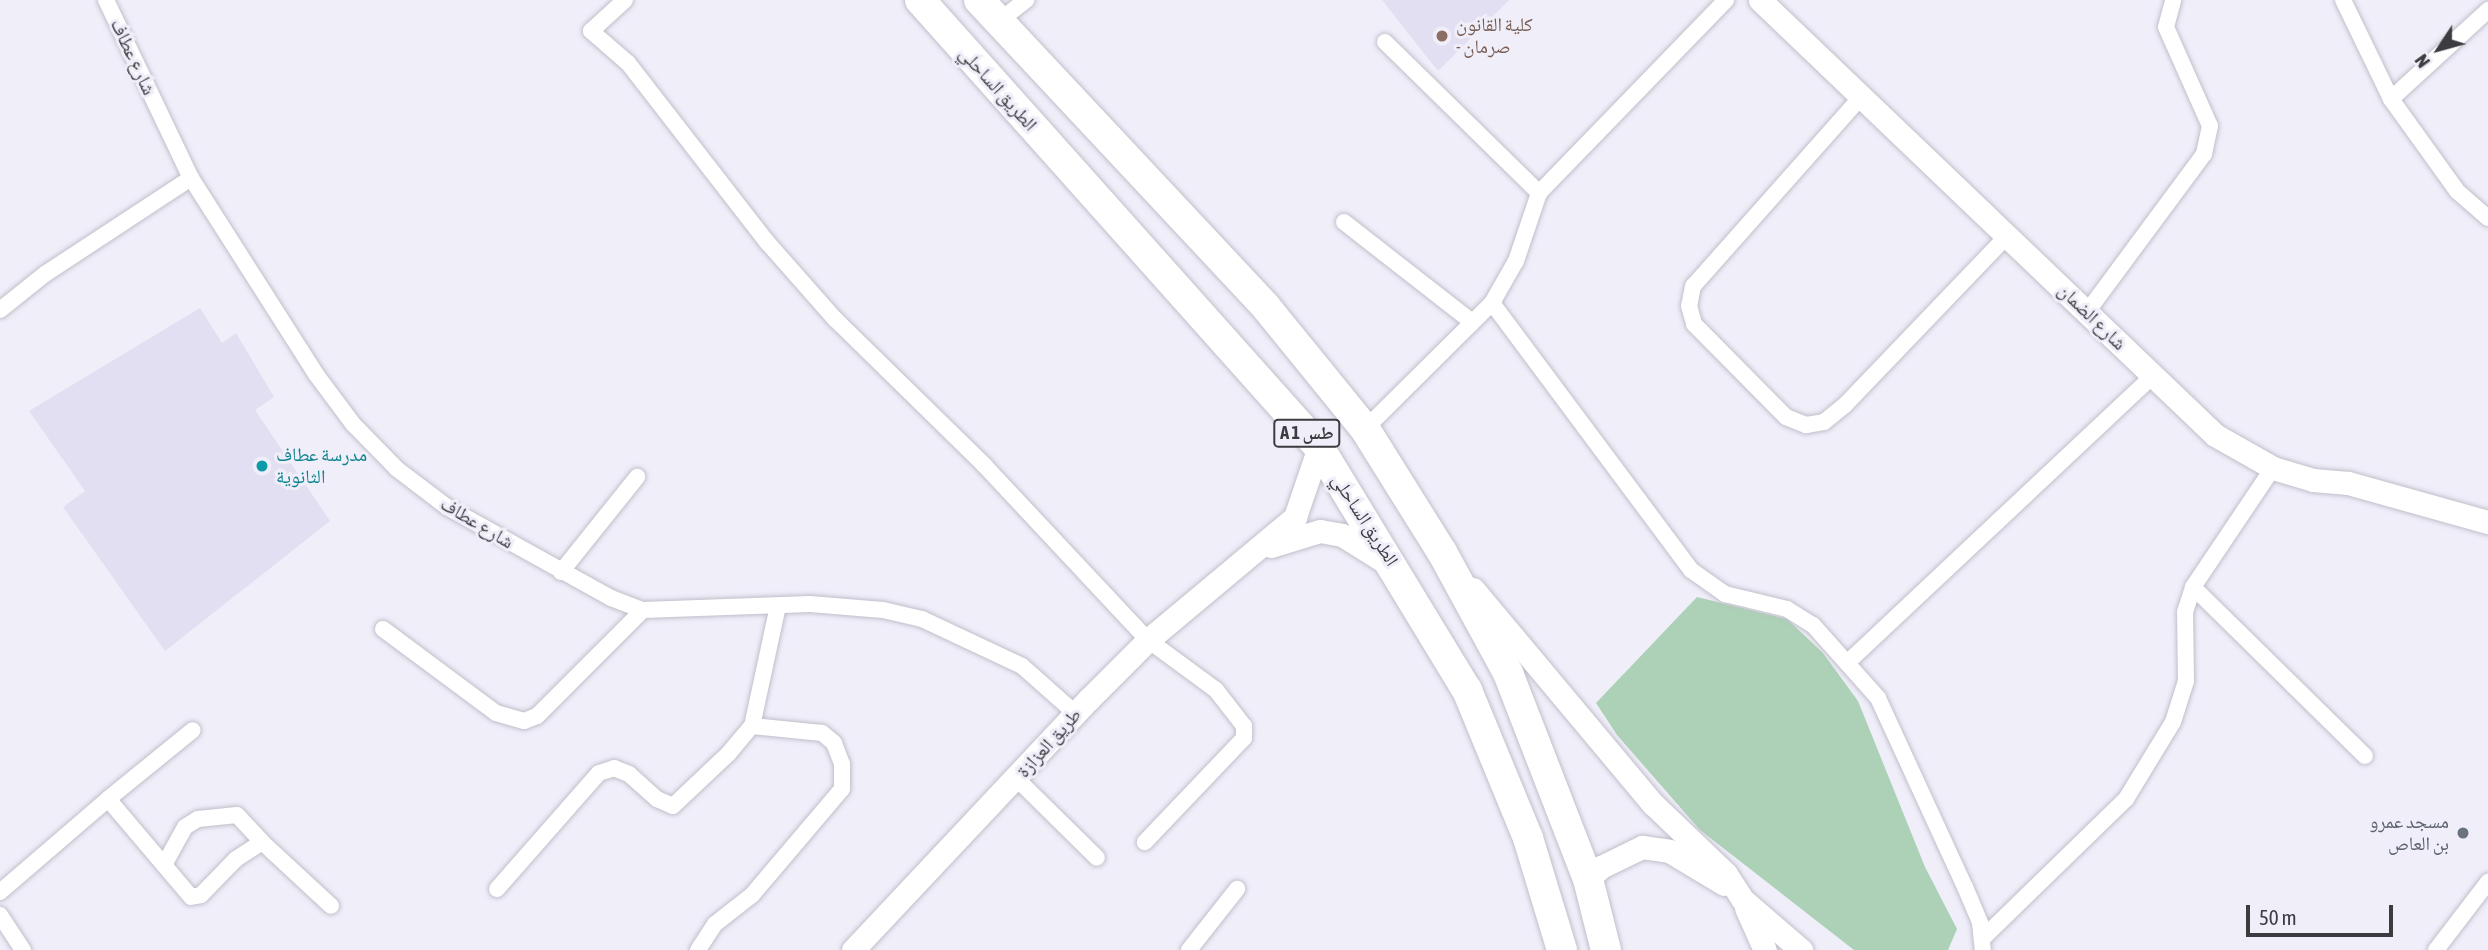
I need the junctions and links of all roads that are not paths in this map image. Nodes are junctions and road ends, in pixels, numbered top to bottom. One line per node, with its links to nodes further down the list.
1 (106, 0): 15 (street, شارع عطاف)
2 (625, 0): 38 (street)
3 (920, 0): 26 (highway, الطريق الساحلي / A 1 طس)
4 (979, 0): 11 (highway, A 1 طس)
5 (1026, 0): 11 (street)
6 (1726, 0): 16 (street)
7 (1760, 0): 13 (street, شارع الضمان)
8 (2173, 0): 22 (street)
9 (2343, 0): 14 (street)
10 (2488, 10): 14 (street)
11 (998, 22): 25 (highway, A 1 طس)
12 (1385, 42): 16 (street)
13 (1861, 97): 19 (street, شارع الضمان); 19 (street)
14 (2391, 99): 17 (street)
15 (191, 178): 21 (street); 33 (street, شارع عطاف)
16 (1539, 194): 20 (street)
17 (2488, 218)
18 (1344, 222): 23 (street)
19 (2007, 236): 22 (street, شارع الضمان)
20 (1492, 303): 23 (street); 39 (street)
21 (0, 310)
22 (2087, 312): 24 (street, شارع الضمان)
23 (1472, 322): 25 (street)
24 (2153, 376): 27 (street, شارع الضمان); 39 (street)
25 (1365, 429): 31 (highway, A 1 طس)
26 (1319, 447): 30 (street, طريق العزازة); 32 (highway, الطريق الساحلي / A 1 طس)
27 (2273, 468): 29 (street, شارع الضمان); 34 (street)
28 (637, 477): 33 (street)
29 (2488, 522)
30 (1259, 551): 32 (street, طريق العزازة); 38 (street, طريق العزازة)
31 (1442, 552): 50 (highway, A 1 طس); 55 (street)
32 (1397, 569): 63 (highway, الطريق الساحلي / A 1 طس)
33 (561, 572): 36 (street, شارع عطاف)
34 (2193, 587): 43 (street); 59 (street)
35 (778, 606): 36 (street, شارع عطاف); 40 (street, شارع عطاف); 41 (street)
36 (642, 610): 37 (street)
37 (383, 629)
38 (1148, 640): 40 (street, طريق العزازة); 47 (street)
39 (1847, 663): 59 (street)
40 (1075, 713): 44 (street, طريق العزازة)
41 (752, 726): 52 (street); 60 (street)
42 (193, 730): 45 (street)
43 (2365, 756)
44 (1017, 779): 48 (street); 61 (street, طريق العزازة)
45 (108, 799): 49 (street); 54 (street)
46 (261, 842): 49 (street); 49 (street); 56 (street)
47 (1145, 842)
48 (1097, 858)
49 (164, 865)
50 (1588, 879): 55 (street); 64 (highway, A 1 طس)
51 (2488, 882): 67 (street)
52 (497, 889)
53 (1237, 889): 62 (street)
54 (0, 892)
55 (1739, 896): 65 (street); 66 (street)
56 (331, 906)
57 (0, 915): 58 (street)
58 (13, 944)
59 (1983, 944)
60 (698, 950)
61 (853, 950)
62 (1189, 950)
63 (1562, 950)
64 (1606, 950)
65 (1765, 950)
66 (1801, 950)
67 (2436, 950)

